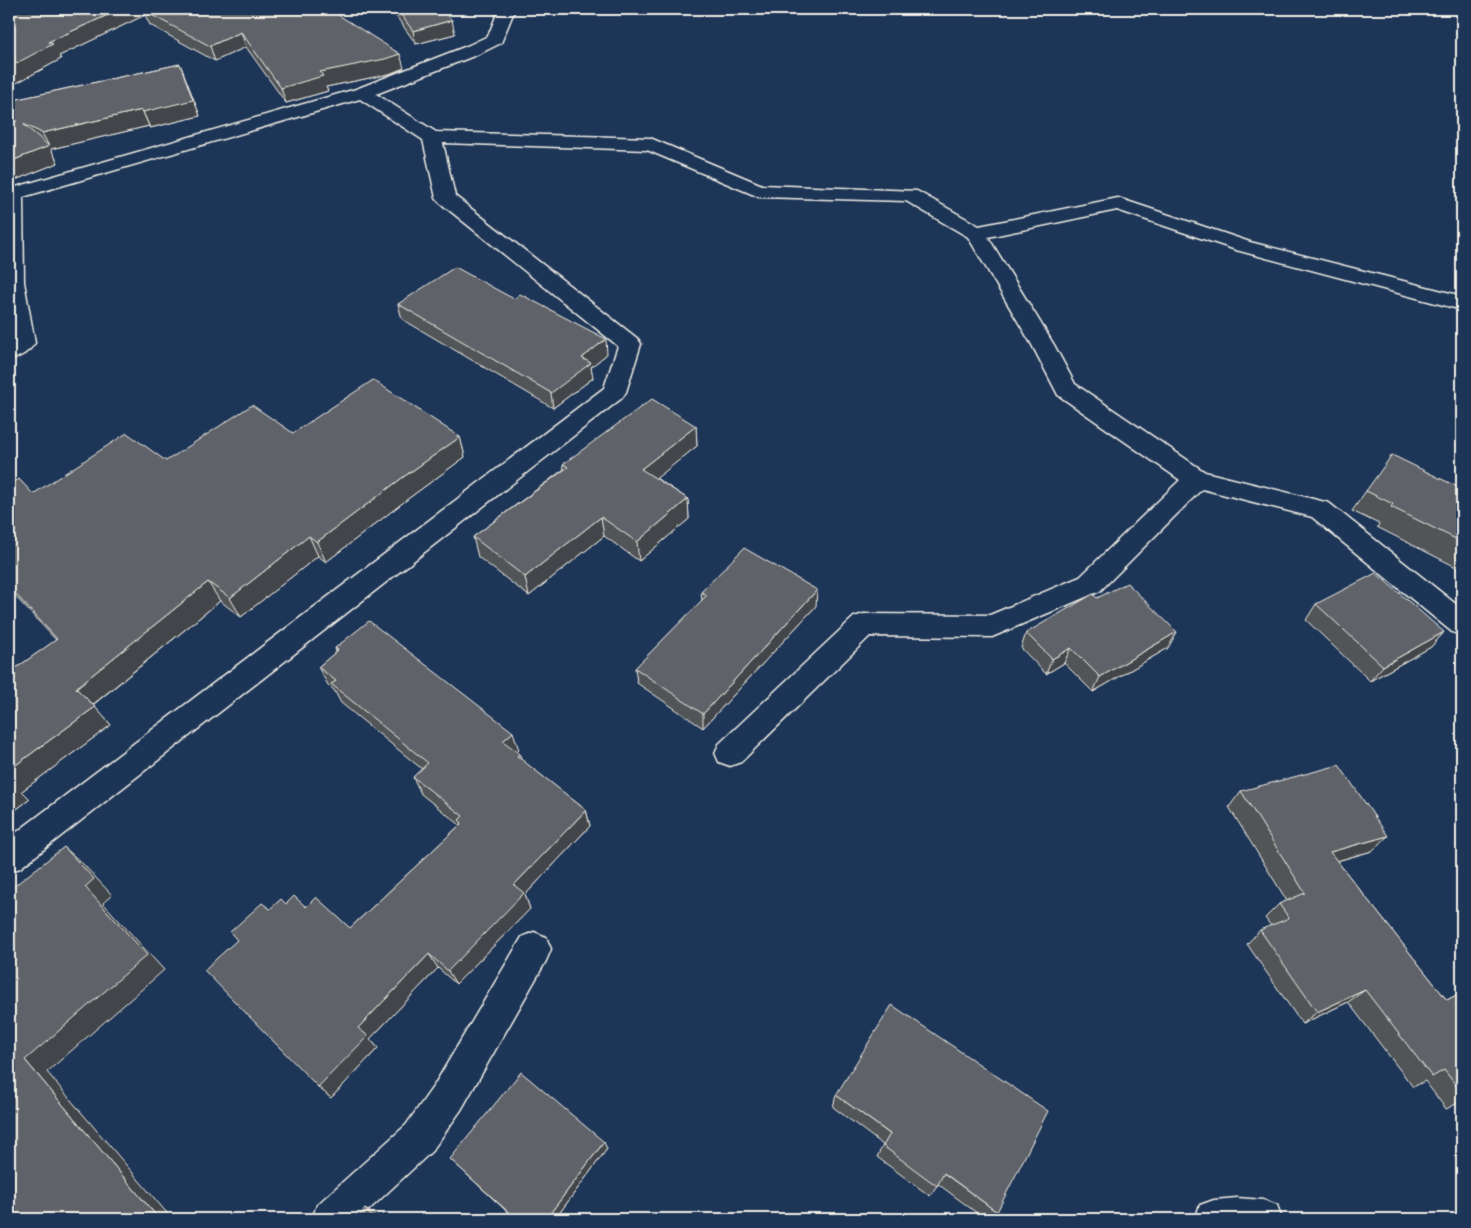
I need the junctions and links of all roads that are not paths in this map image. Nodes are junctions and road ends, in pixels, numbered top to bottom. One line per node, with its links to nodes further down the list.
1 (507, 9): 2 (street)
2 (362, 94): 3 (street); 4 (street)
3 (432, 137): 5 (street); 11 (street)
4 (11, 195): 7 (street)
5 (976, 232): 6 (street); 8 (street)
6 (1462, 303)
7 (9, 353)
8 (1196, 479): 9 (street); 10 (street)
9 (1462, 624)
10 (730, 753)
11 (9, 857)
12 (534, 949): 13 (street)
13 (332, 1219)
14 (1214, 1219): 15 (street)
15 (1263, 1219)

